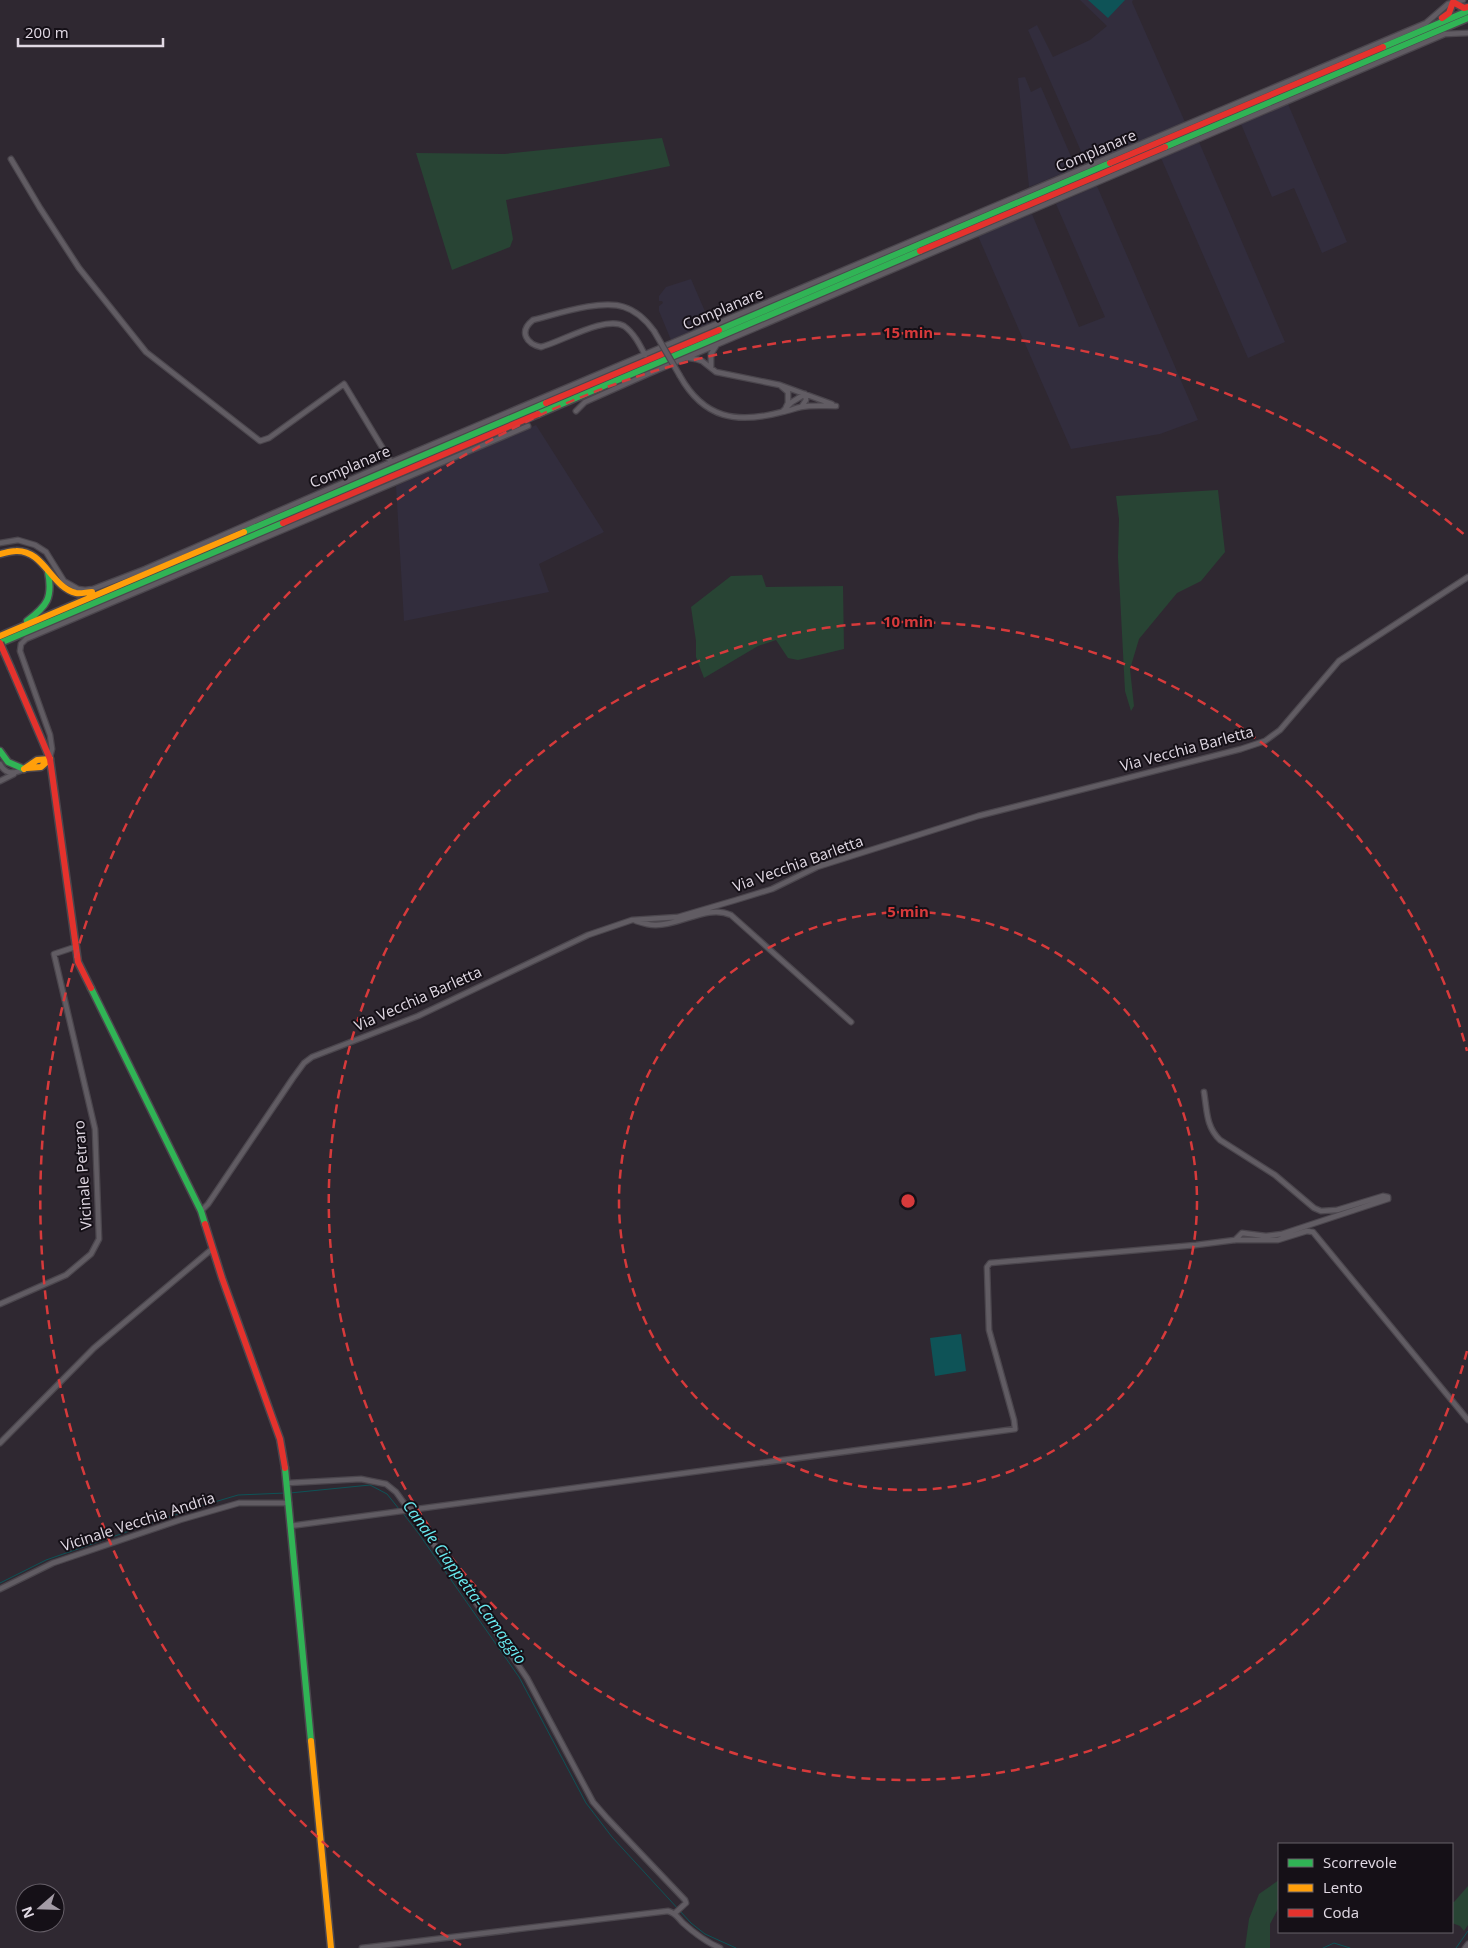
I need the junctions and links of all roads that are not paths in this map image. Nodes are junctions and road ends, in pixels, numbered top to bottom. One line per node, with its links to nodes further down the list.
1 (1463, 0): 2 (street, Complanare)
2 (1453, 2): 3 (main road); 7 (main road); 13 (street, Complanare)
3 (1468, 7)
4 (1468, 11): 7 (main road)
5 (1468, 18): 8 (main road)
6 (1468, 26): 8 (main road)
7 (1430, 27): 27 (main road)
8 (1446, 28): 29 (main road)
9 (1468, 33): 11 (street, Complanare)
10 (11, 159): 22 (street)
11 (718, 344): 12 (street, Complanare); 15 (street)
12 (701, 351): 14 (street, Complanare); 15 (street)
13 (645, 355): 20 (street, bridge); 22 (street, Complanare)
14 (682, 359): 15 (street); 19 (street, Complanare)
15 (711, 368): 16 (street)
16 (780, 385): 17 (street); 20 (street)
17 (805, 394): 18 (street); 18 (street); 20 (street)
18 (802, 406): 20 (street)
19 (576, 411)
20 (782, 412)
21 (528, 426): 32 (street)
22 (392, 462): 23 (street, Complanare)
23 (0, 543)
24 (0, 554): 25 (main road)
25 (48, 570): 27 (main road); 28 (main road)
26 (1468, 577): 40 (street, Via Vecchia Barletta)
27 (130, 581): 28 (main road)
28 (16, 630): 29 (main road)
29 (1, 642): 30 (main road, bridge)
30 (45, 744): 32 (main road); 33 (main road)
31 (0, 752): 36 (main road)
32 (50, 759): 33 (main road); 35 (main road); 38 (main road)
33 (37, 760): 36 (main road)
34 (0, 764): 37 (street)
35 (41, 767): 36 (main road); 38 (main road)
36 (25, 768): 37 (street)
37 (15, 773): 39 (street)
38 (53, 775): 41 (main road)
39 (0, 781)
40 (632, 920): 42 (street); 44 (street, Via Vecchia Barletta)
41 (75, 948): 44 (main road); 47 (street, Vicinale Petraro)
42 (850, 1022)
43 (1204, 1092): 45 (street)
44 (202, 1211): 46 (main road)
45 (1235, 1240): 48 (street); 52 (street)
46 (212, 1249): 49 (street); 50 (main road)
47 (0, 1304)
48 (1468, 1420)
49 (0, 1443)
50 (288, 1486): 51 (main road); 52 (street)
51 (289, 1500): 53 (main road); 54 (street, Vicinale Vecchia Andria)
52 (407, 1510): 53 (street); 55 (street)
53 (290, 1526): 57 (main road)
54 (0, 1589)
55 (677, 1911): 58 (street); 59 (street)
56 (1468, 1944): 60 (street)
57 (331, 1948)
58 (362, 1948)
59 (720, 1948)
60 (1465, 1948)

